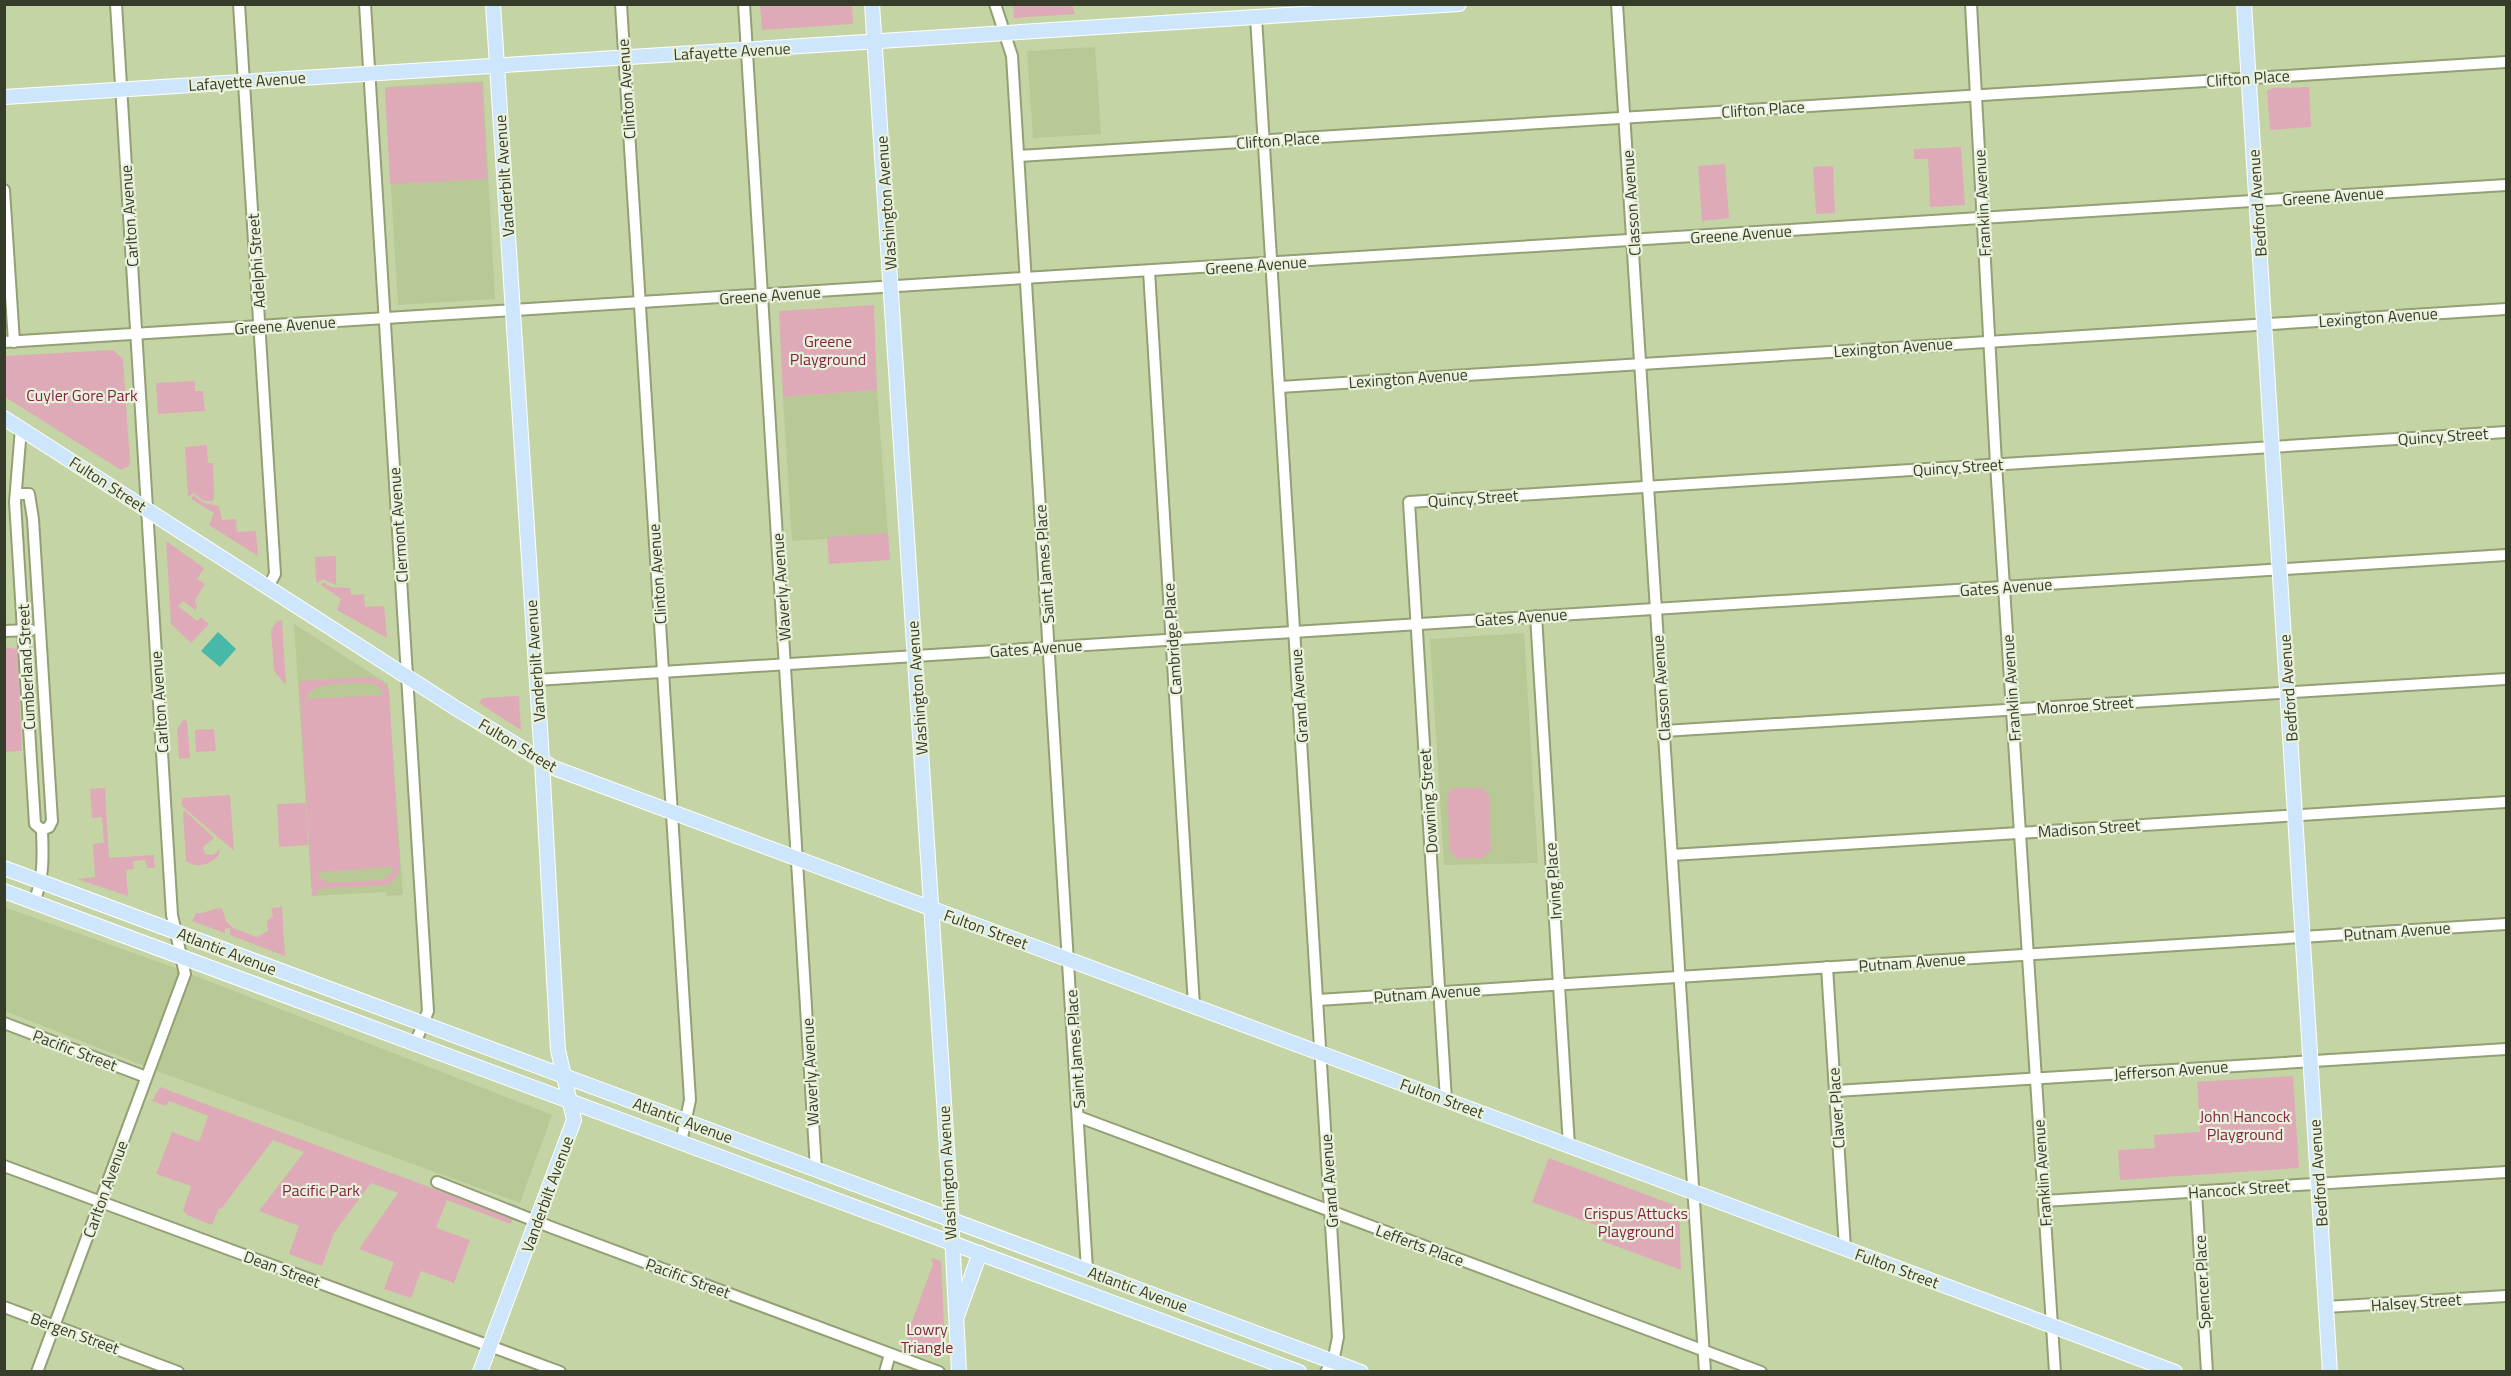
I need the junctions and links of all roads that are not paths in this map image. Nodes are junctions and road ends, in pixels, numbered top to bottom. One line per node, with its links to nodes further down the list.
1 (116, 4): 23 (street, Carlton Avenue)
2 (239, 4): 22 (street, Adelphi Street)
3 (365, 4): 20 (street, Clermont Avenue)
4 (493, 4): 19 (main road, Vanderbilt Avenue)
5 (621, 4): 17 (street, Clinton Avenue)
6 (744, 4): 16 (street, Waverly Avenue)
7 (873, 4): 15 (main road, Washington Avenue)
8 (995, 4): 14 (street, Saint James Place)
9 (1459, 4): 13 (main road, Lafayette Avenue)
10 (1617, 4): 26 (street, Classon Avenue)
11 (1971, 4): 24 (street, Franklin Avenue)
12 (2244, 4): 21 (main road, Bedford Avenue)
13 (1256, 17): 14 (main road, Lafayette Avenue); 27 (street, Grand Avenue)
14 (1004, 33): 15 (main road, Lafayette Avenue); 28 (street, Saint James Place)
15 (875, 42): 16 (main road, Lafayette Avenue); 37 (main road, Washington Avenue)
16 (747, 51): 17 (main road, Lafayette Avenue); 38 (street, Waverly Avenue)
17 (624, 57): 19 (main road, Lafayette Avenue); 39 (street, Clinton Avenue)
18 (2506, 62): 21 (street, Clifton Place)
19 (497, 65): 20 (main road, Lafayette Avenue); 41 (main road, Vanderbilt Avenue)
20 (369, 74): 22 (main road, Lafayette Avenue); 42 (street, Clermont Avenue)
21 (2249, 78): 24 (street, Clifton Place); 31 (main road, Bedford Avenue)
22 (244, 82): 23 (main road, Lafayette Avenue); 44 (street, Adelphi Street)
23 (121, 89): 25 (main road, Lafayette Avenue); 45 (street, Carlton Avenue)
24 (1975, 95): 26 (street, Clifton Place); 32 (street, Franklin Avenue)
25 (4, 97)
26 (1626, 117): 27 (street, Clifton Place); 33 (street, Classon Avenue)
27 (1264, 141): 28 (street, Clifton Place); 34 (street, Grand Avenue)
28 (1018, 156): 36 (street, Saint James Place)
29 (2506, 186): 31 (street, Greene Avenue)
30 (4, 190): 47 (street)
31 (2257, 201): 32 (street, Greene Avenue); 43 (main road, Bedford Avenue)
32 (1983, 218): 33 (street, Greene Avenue); 46 (street, Franklin Avenue)
33 (1633, 241): 34 (street, Greene Avenue); 48 (street, Classon Avenue)
34 (1272, 264): 35 (street, Greene Avenue); 49 (street, Grand Avenue)
35 (1149, 271): 36 (street, Greene Avenue); 70 (street, Cambridge Place)
36 (1026, 279): 37 (street, Greene Avenue); 71 (street, Saint James Place)
37 (891, 288): 38 (street, Greene Avenue); 72 (main road, Washington Avenue)
38 (763, 296): 39 (street, Greene Avenue); 73 (street, Waverly Avenue)
39 (640, 303): 41 (street, Greene Avenue); 74 (street, Clinton Avenue)
40 (2506, 309): 43 (street, Lexington Avenue)
41 (513, 311): 42 (street, Greene Avenue); 77 (main road, Vanderbilt Avenue)
42 (385, 319): 44 (street, Greene Avenue); 75 (street, Clermont Avenue)
43 (2265, 324): 46 (street, Lexington Avenue); 53 (main road, Bedford Avenue)
44 (260, 327): 45 (street, Greene Avenue); 61 (street, Adelphi Street)
45 (137, 335): 47 (street, Greene Avenue); 58 (street, Carlton Avenue)
46 (1989, 341): 48 (street, Lexington Avenue); 54 (street, Franklin Avenue)
47 (9, 342)
48 (1641, 363): 49 (street, Lexington Avenue); 55 (street, Classon Avenue)
49 (1280, 387): 69 (street, Grand Avenue)
50 (4, 418): 51 (main road, Fulton Street)
51 (21, 428): 56 (street, Cumberland Street); 58 (main road, Fulton Street)
52 (2506, 432): 53 (street, Quincy Street)
53 (2272, 447): 54 (street, Quincy Street); 60 (main road, Bedford Avenue)
54 (1996, 464): 55 (street, Quincy Street); 62 (street, Franklin Avenue)
55 (1649, 487): 57 (street, Quincy Street); 63 (street, Classon Avenue)
56 (16, 494): 66 (street, Cumberland Street); 68 (street)
57 (1409, 502): 65 (street, Downing Street)
58 (147, 509): 61 (main road, Fulton Street); 95 (street, Carlton Avenue)
59 (2506, 555): 60 (street, Gates Avenue)
60 (2280, 570): 62 (street, Gates Avenue); 78 (main road, Bedford Avenue)
61 (268, 587): 75 (main road, Fulton Street)
62 (2005, 587): 63 (street, Gates Avenue); 79 (street, Franklin Avenue)
63 (1657, 609): 64 (street, Gates Avenue); 80 (street, Classon Avenue)
64 (1536, 616): 65 (street, Gates Avenue); 102 (street, Irving Place)
65 (1417, 624): 69 (street, Gates Avenue); 103 (street, Downing Street)
66 (24, 629): 67 (street); 68 (street); 85 (street, Cumberland Street)
67 (4, 631)
68 (40, 631): 85 (street)
69 (1295, 632): 70 (street, Gates Avenue); 104 (street, Grand Avenue)
70 (1172, 639): 71 (street, Gates Avenue); 105 (street, Cambridge Place)
71 (1049, 647): 72 (street, Gates Avenue); 99 (street, Saint James Place)
72 (915, 656): 73 (street, Gates Avenue); 93 (main road, Washington Avenue)
73 (786, 664): 74 (street, Gates Avenue); 88 (street, Waverly Avenue)
74 (663, 672): 77 (street, Gates Avenue); 83 (street, Clinton Avenue)
75 (408, 677): 81 (main road, Fulton Street); 107 (street, Clermont Avenue)
76 (2506, 679): 78 (street, Monroe Street)
77 (536, 680): 81 (main road, Vanderbilt Avenue)
78 (2288, 692): 79 (street, Monroe Street); 84 (main road, Bedford Avenue)
79 (2013, 710): 80 (street, Monroe Street); 86 (street, Franklin Avenue)
80 (1664, 731): 87 (street, Classon Avenue)
81 (542, 762): 83 (main road, Fulton Street); 113 (main road, Vanderbilt Avenue)
82 (2506, 802): 84 (street, Madison Street)
83 (672, 813): 88 (main road, Fulton Street); 119 (street, Clinton Avenue)
84 (2296, 816): 86 (street, Madison Street); 96 (main road, Bedford Avenue)
85 (42, 830): 90 (street, Cumberland Street)
86 (2020, 833): 87 (street, Madison Street); 97 (street, Franklin Avenue)
87 (1672, 855): 101 (street, Classon Avenue)
88 (798, 859): 93 (main road, Fulton Street); 123 (street, Waverly Avenue)
89 (4, 868): 90 (main road, Atlantic Avenue)
90 (41, 882): 92 (street, Cumberland Street); 95 (main road, Atlantic Avenue)
91 (4, 891): 92 (main road, Atlantic Avenue)
92 (34, 902): 98 (main road, Atlantic Avenue)
93 (932, 909): 99 (main road, Fulton Street); 132 (main road, Washington Avenue)
94 (2506, 924): 96 (street, Putnam Avenue)
95 (175, 931): 98 (street, Carlton Avenue); 107 (main road, Atlantic Avenue)
96 (2303, 937): 97 (street, Putnam Avenue); 111 (main road, Bedford Avenue)
97 (2028, 955): 100 (street, Putnam Avenue); 114 (street, Franklin Avenue)
98 (182, 957): 108 (main road, Atlantic Avenue); 112 (street, Carlton Avenue)
99 (1069, 960): 105 (main road, Fulton Street); 118 (street, Saint James Place)
100 (1827, 967): 101 (street, Putnam Avenue); 115 (street, Claver Place)
101 (1680, 977): 102 (street, Putnam Avenue); 127 (street, Classon Avenue)
102 (1559, 984): 103 (street, Putnam Avenue); 121 (street, Irving Place)
103 (1440, 992): 104 (street, Putnam Avenue); 116 (street, Downing Street)
104 (1318, 1000): 110 (street, Grand Avenue)
105 (1194, 1006): 110 (main road, Fulton Street)
106 (4, 1023): 112 (street, Pacific Street)
107 (423, 1024): 108 (street, Clermont Avenue); 113 (main road, Atlantic Avenue)
108 (415, 1044): 117 (main road, Atlantic Avenue)
109 (2506, 1049): 111 (street, Jefferson Avenue)
110 (1321, 1054): 116 (main road, Fulton Street); 131 (street, Grand Avenue)
111 (2311, 1061): 114 (street, Jefferson Avenue); 126 (main road, Bedford Avenue)
112 (146, 1077): 129 (street, Carlton Avenue)
113 (564, 1077): 117 (main road, Vanderbilt Avenue); 119 (main road, Atlantic Avenue)
114 (2036, 1079): 115 (street, Jefferson Avenue); 130 (street, Franklin Avenue)
115 (1836, 1091): 135 (street, Claver Place)
116 (1446, 1100): 121 (main road, Fulton Street)
117 (569, 1101): 120 (main road, Atlantic Avenue); 133 (main road, Vanderbilt Avenue)
118 (1079, 1117): 131 (street, Lefferts Place); 137 (street, Saint James Place)
119 (686, 1121): 120 (street, Clinton Avenue); 123 (main road, Atlantic Avenue)
120 (681, 1142): 134 (main road, Atlantic Avenue)
121 (1569, 1146): 127 (main road, Fulton Street)
122 (4, 1166): 129 (street, Dean Street)
123 (816, 1169): 132 (main road, Atlantic Avenue)
124 (2506, 1172): 126 (street, Hancock Street)
125 (437, 1182): 133 (street, Pacific Street)
126 (2319, 1184): 128 (street, Hancock Street); 140 (main road, Bedford Avenue)
127 (1693, 1192): 135 (main road, Fulton Street); 145 (street, Classon Avenue)
128 (2196, 1192): 130 (street, Hancock Street); 161 (street, Spencer Place)
129 (101, 1201): 142 (street, Carlton Avenue); 144 (street, Dean Street)
130 (2044, 1201): 143 (street, Franklin Avenue)
131 (1331, 1212): 145 (street, Lefferts Place); 147 (street, Grand Avenue)
132 (951, 1219): 134 (main road, Washington Avenue); 137 (main road, Atlantic Avenue)
133 (537, 1221): 144 (main road, Vanderbilt Avenue); 146 (street, Pacific Street)
134 (951, 1242): 136 (main road, Atlantic Avenue); 141 (main road, Washington Avenue)
135 (1845, 1248): 143 (main road, Fulton Street)
136 (980, 1253): 141 (main road); 155 (main road, Atlantic Avenue)
137 (1087, 1270): 147 (main road, Atlantic Avenue)
138 (2506, 1296): 140 (street, Halsey Street)
139 (4, 1307): 142 (street, Bergen Street)
140 (2326, 1307): 162 (main road, Bedford Avenue)
141 (955, 1320): 154 (main road, Washington Avenue)
142 (54, 1325): 148 (street, Carlton Avenue); 149 (street, Bergen Street)
143 (2053, 1326): 159 (street, Franklin Avenue); 160 (main road, Fulton Street)
144 (490, 1345): 150 (main road, Vanderbilt Avenue); 151 (street, Dean Street)
145 (1703, 1350): 157 (street, Classon Avenue); 158 (street, Lefferts Place)
146 (890, 1354): 152 (street); 153 (street, Pacific Street)
147 (1329, 1366): 156 (main road, Atlantic Avenue)
148 (37, 1371)
149 (178, 1371)
150 (480, 1371)
151 (560, 1371)
152 (885, 1371)
153 (939, 1371)
154 (959, 1371)
155 (1299, 1371)
156 (1361, 1371)
157 (1705, 1371)
158 (1761, 1371)
159 (2055, 1371)
160 (2175, 1371)
161 (2207, 1371)
162 (2331, 1371)

